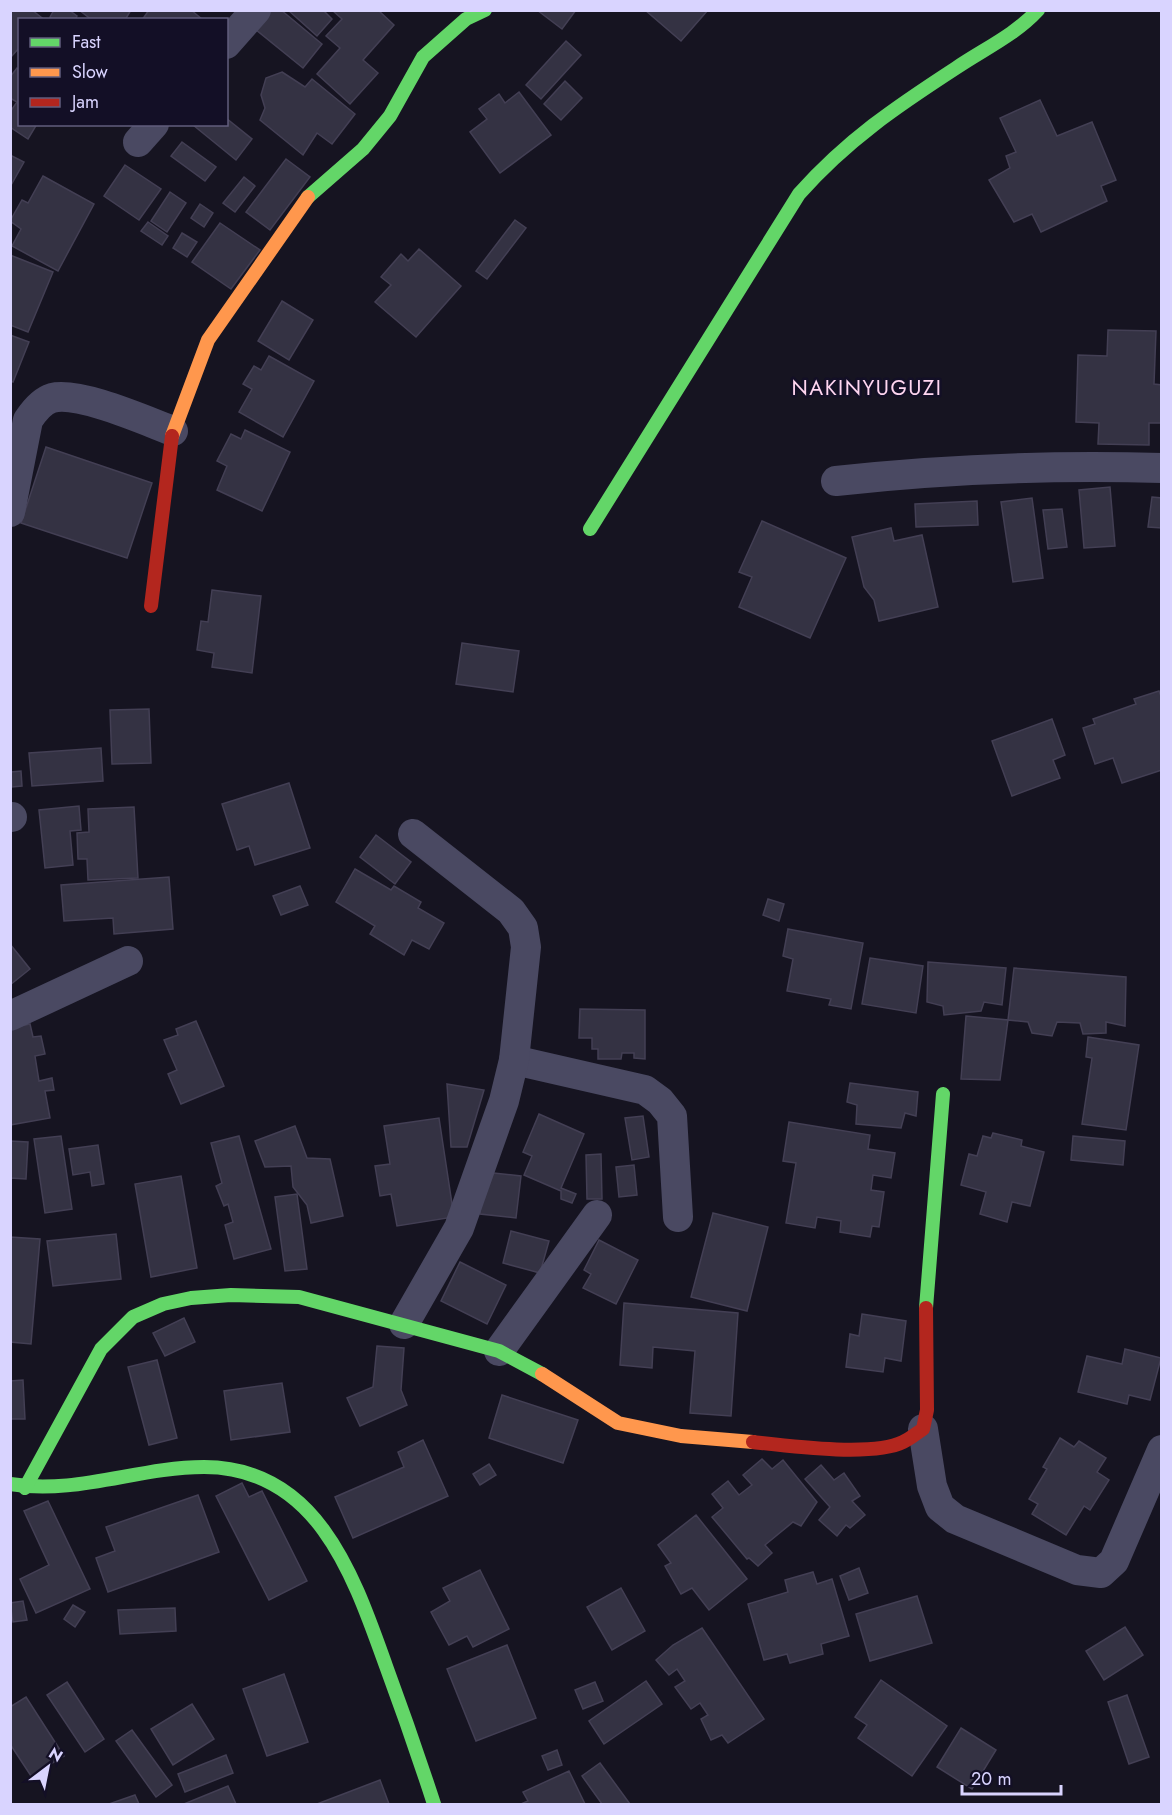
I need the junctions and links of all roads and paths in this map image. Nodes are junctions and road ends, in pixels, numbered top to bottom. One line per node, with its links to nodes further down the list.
1 (256, 10): 4 (street)
2 (485, 10): 5 (street)
3 (1038, 10): 9 (street)
4 (228, 42)
5 (173, 431): 8 (street); 10 (street)
6 (1161, 468): 7 (street)
7 (836, 481)
8 (10, 512)
9 (590, 529)
10 (151, 606)
11 (413, 834): 14 (street)
12 (128, 961): 13 (street)
13 (10, 1016)
14 (514, 1060): 17 (street); 18 (street)
15 (943, 1094): 20 (street)
16 (597, 1215): 19 (street)
17 (678, 1217)
18 (404, 1324): 19 (street); 23 (street)
19 (499, 1351): 20 (street)
20 (923, 1429): 21 (street)
21 (1161, 1450)
22 (10, 1484): 23 (street)
23 (25, 1488): 24 (street)
24 (434, 1804)

